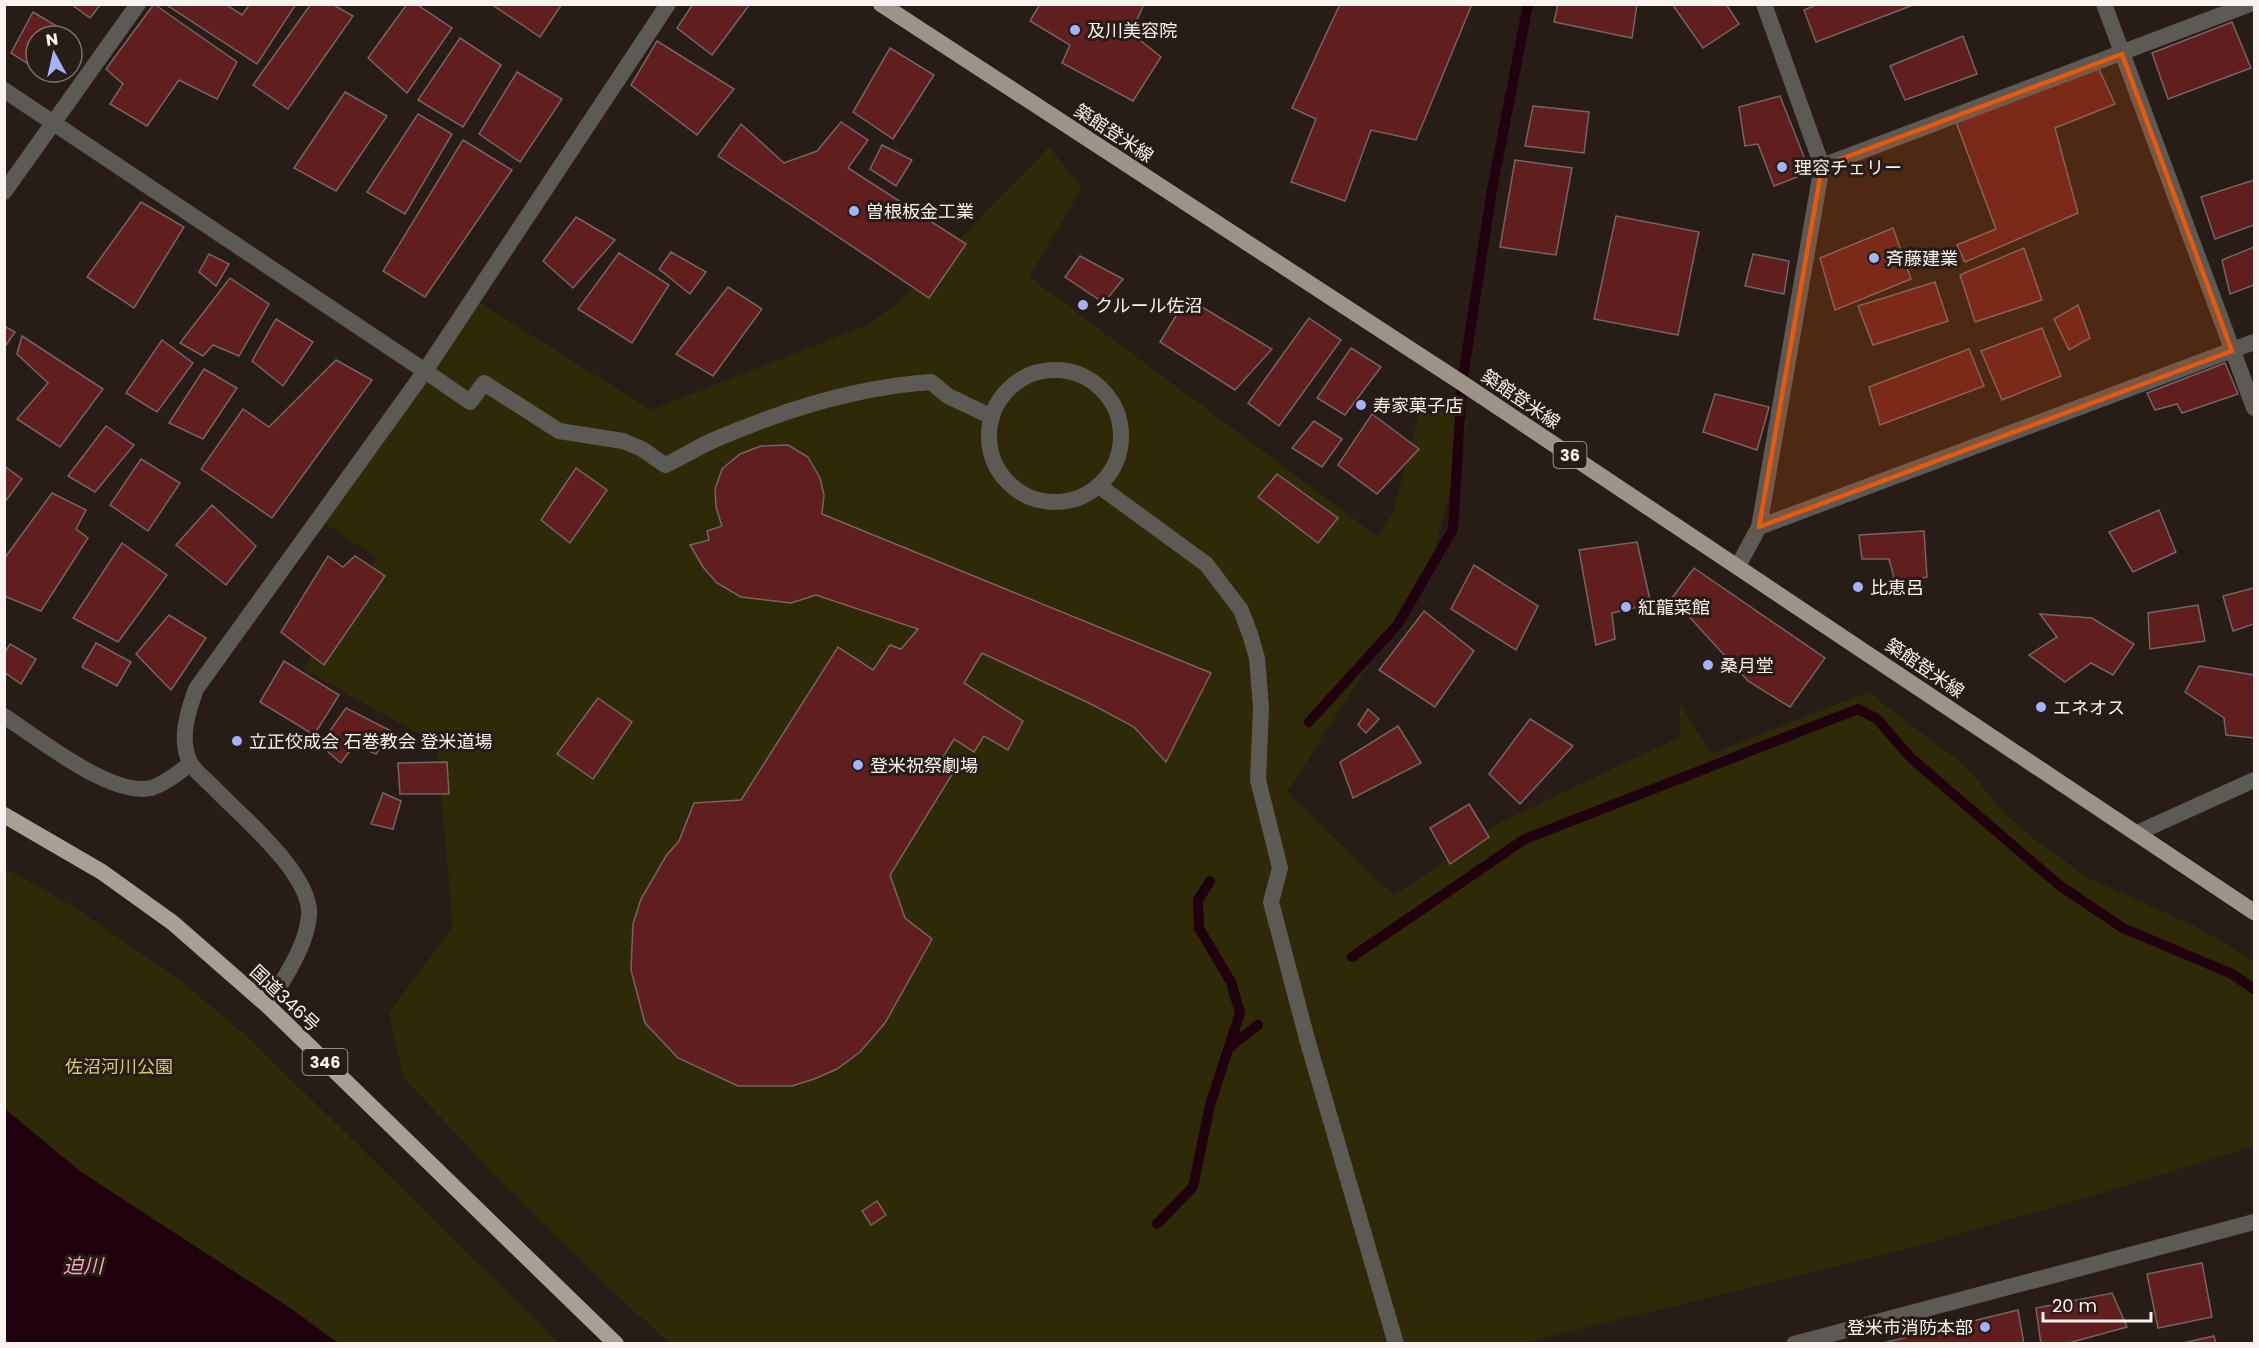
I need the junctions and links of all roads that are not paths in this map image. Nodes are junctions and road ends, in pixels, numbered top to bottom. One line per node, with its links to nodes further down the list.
1 (138, 4): 9 (street)
2 (668, 4): 14 (street)
3 (881, 4): 19 (main road, 築館登米線 / 36)
4 (1764, 4): 10 (street)
5 (2104, 4): 7 (street)
6 (2250, 4): 7 (street)
7 (2122, 54): 10 (street); 13 (street)
8 (4, 90): 9 (street)
9 (53, 124): 11 (street); 14 (street)
10 (1822, 166): 18 (street)
11 (4, 192)
12 (2254, 342): 13 (street)
13 (2232, 351): 15 (street); 18 (street)
14 (425, 372): 16 (street); 21 (street)
15 (2254, 408)
16 (992, 417): 17 (street); 17 (street)
17 (1099, 486): 29 (street)
18 (1759, 527): 19 (street)
19 (1738, 566): 24 (main road, 築館登米線 / 36)
20 (4, 716): 21 (street)
21 (190, 764): 26 (street)
22 (2254, 780): 24 (street)
23 (4, 815): 26 (highway, 国道346号 / 346)
24 (2137, 833): 25 (main road, 築館登米線 / 36)
25 (2254, 912)
26 (268, 1006): 28 (highway, 国道346号 / 346)
27 (2254, 1222): 30 (street)
28 (616, 1344)
29 (1396, 1344)
30 (1794, 1344)

